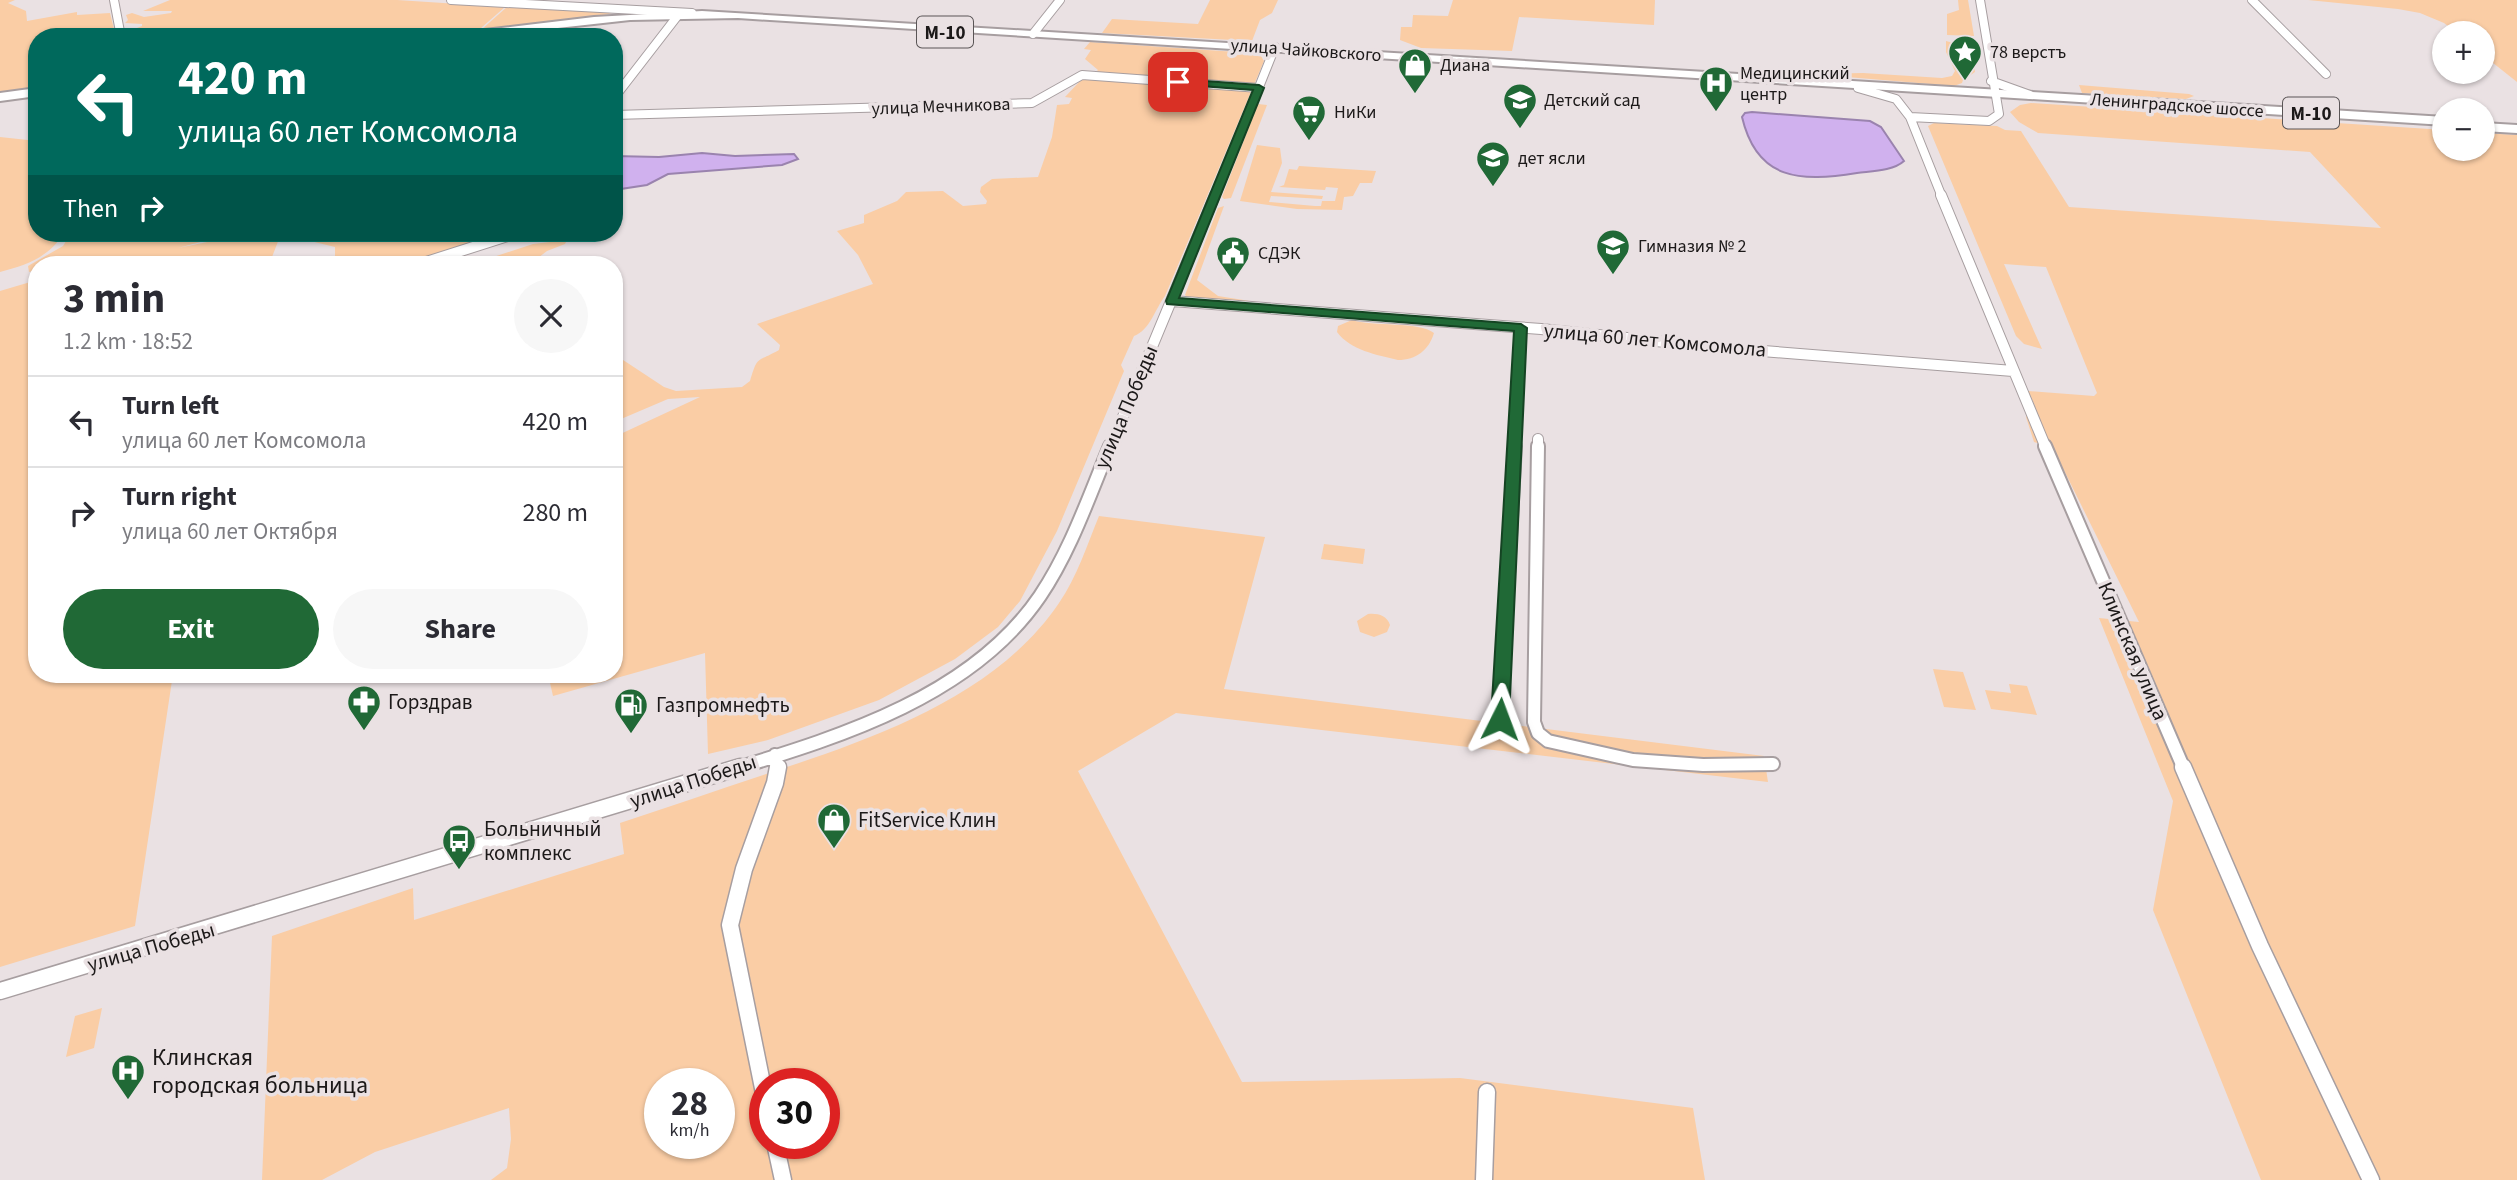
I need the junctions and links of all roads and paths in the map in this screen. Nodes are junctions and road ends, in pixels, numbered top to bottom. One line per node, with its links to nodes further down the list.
1 (114, 0): 10 (street)
2 (452, 0): 6 (street, улица Чайковского)
3 (1060, 0): 13 (street)
4 (1980, 0): 19 (street)
5 (2252, 0): 15 (street)
6 (517, 2): 8 (street, улица Чайковского)
7 (709, 14): 8 (street, улица Чайковского); 9 (highway, М-10); 13 (highway, улица Чайковского / М-10)
8 (614, 16): 9 (highway, М-10); 11 (highway, М-10); 12 (highway, М-10)
9 (677, 16): 14 (highway, улица Чайковского / М-10); 16 (street)
10 (119, 28)
11 (521, 28)
12 (532, 28)
13 (1033, 34): 14 (highway, улица Чайковского / М-10)
14 (1274, 50): 17 (street, улица Победы); 18 (highway, улица Чайковского / М-10); 19 (highway, улица Чайковского / М-10)
15 (2326, 75)
16 (623, 86)
17 (1259, 88): 22 (street, улица Мечникова); 30 (street, улица Победы)
18 (1858, 88): 19 (highway, улица Чайковского / М-10); 23 (street)
19 (1993, 90): 23 (street); 24 (highway, Ленинградское шоссе / М-10); 25 (highway, Ленинградское шоссе / М-10)
20 (28, 95): 21 (highway)
21 (0, 99)
22 (623, 115)
23 (1910, 117): 32 (street, Клинская улица)
24 (2432, 122)
25 (2432, 122)
26 (2495, 126): 27 (highway)
27 (2517, 128)
28 (489, 242): 29 (street)
29 (445, 256)
30 (1172, 301): 31 (street, улица 60 лет Комсомола); 35 (street, улица Победы)
31 (1521, 328): 32 (street, улица 60 лет Комсомола); 34 (street)
32 (2013, 371): 43 (street, Клинская улица)
33 (1538, 439): 36 (street)
34 (1500, 719)
35 (775, 755): 37 (street, улица Победы); 38 (street)
36 (1773, 764)
37 (0, 991)
38 (759, 1068)
39 (1487, 1092): 42 (street)
40 (778, 1159): 41 (street)
41 (783, 1180)
42 (1483, 1180)
43 (2371, 1180)

